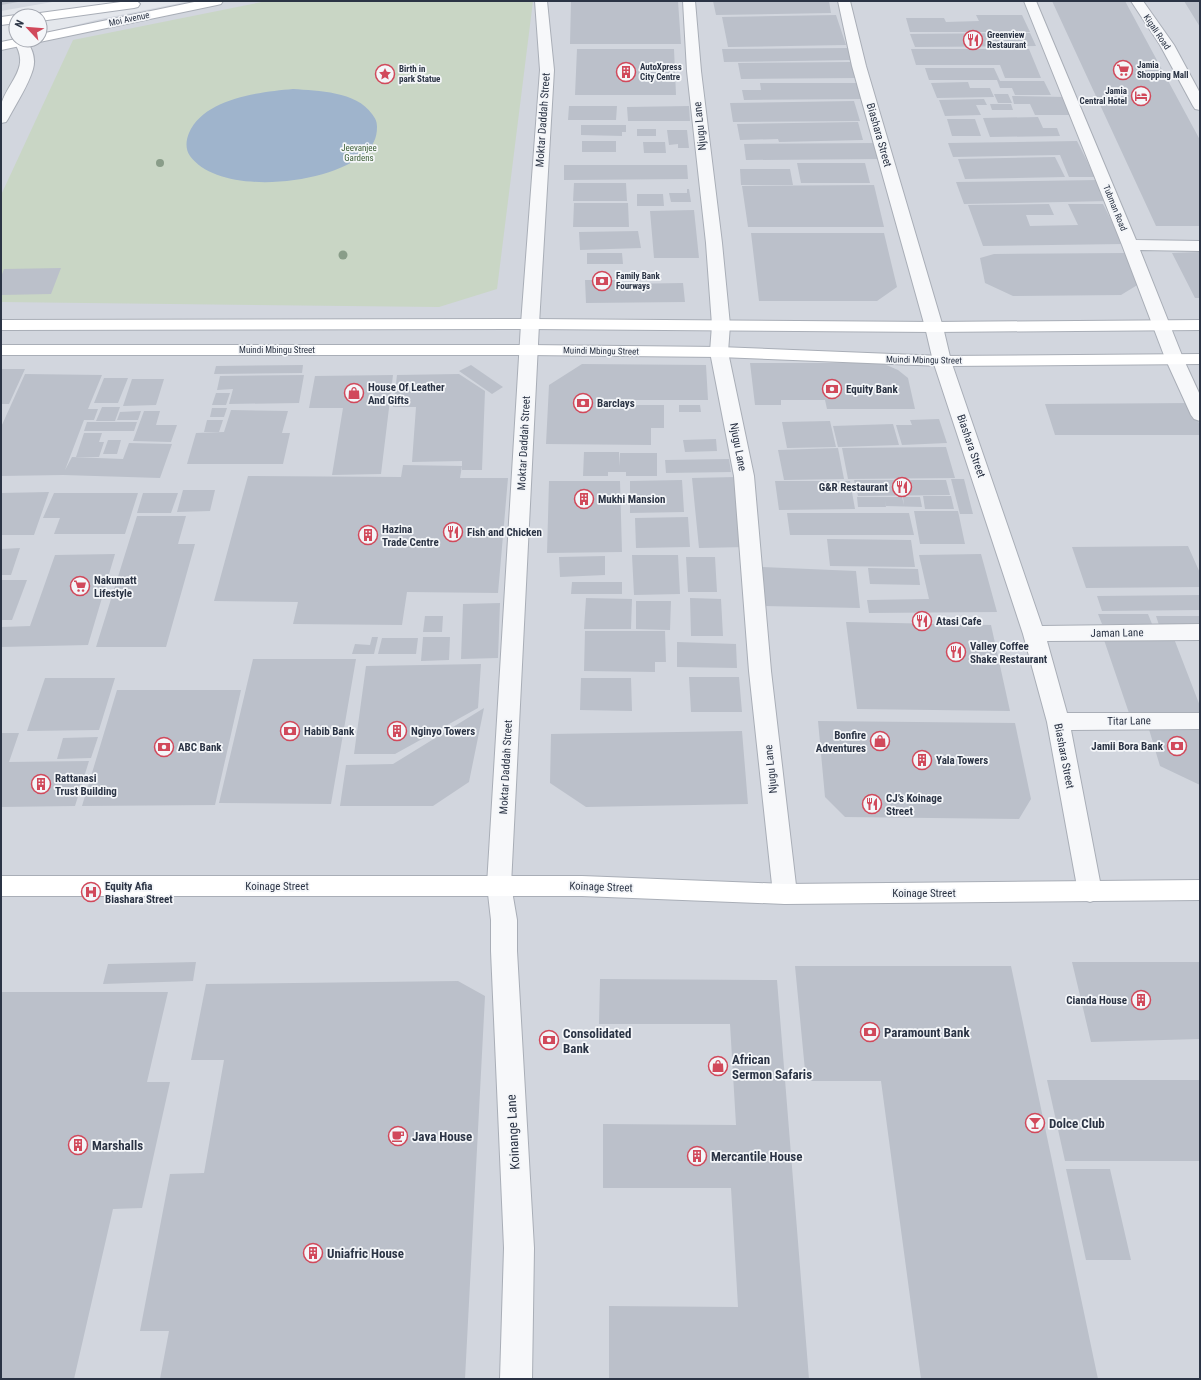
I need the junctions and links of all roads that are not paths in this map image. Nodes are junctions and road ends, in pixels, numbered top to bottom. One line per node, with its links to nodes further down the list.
1 (146, 1): 8 (street, Moi Avenue)
2 (218, 1): 9 (street, Moi Avenue)
3 (541, 1): 15 (street, Moktar Daddah Street)
4 (689, 1): 17 (street, Njugu Lane)
5 (844, 1): 20 (street, Biashara Street)
6 (1030, 1): 13 (street, Tubman Road)
7 (1136, 1): 11 (street, Kigali Road)
8 (48, 15)
9 (48, 36)
10 (26, 48): 12 (street)
11 (1200, 106)
12 (1, 119)
13 (1130, 245): 14 (street); 18 (street, Tubman Road)
14 (1200, 246)
15 (530, 324): 16 (street); 17 (street); 22 (street, Moktar Daddah Street)
16 (1, 325)
17 (721, 325): 20 (street); 23 (street, Njugu Lane)
18 (1162, 325): 19 (street); 20 (street); 24 (street, Tubman Road)
19 (1200, 325)
20 (934, 327): 26 (street, Biashara Street)
21 (1, 350): 22 (street, Muindi Mbingu Street)
22 (528, 350): 23 (street, Muindi Mbingu Street); 32 (street, Moktar Daddah Street)
23 (719, 352): 26 (street, Muindi Mbingu Street); 36 (street, Njugu Lane)
24 (1174, 358): 25 (street, Muindi Mbingu Street); 26 (street, Muindi Mbingu Street); 27 (street, Tubman Road)
25 (1200, 359)
26 (942, 361): 29 (street, Biashara Street)
27 (1200, 414)
28 (1200, 632): 29 (street, Jaman Lane)
29 (1034, 634): 31 (street, Biashara Street)
30 (1200, 721): 31 (street, Titar Lane)
31 (1058, 722): 35 (street, Biashara Street)
32 (499, 885): 33 (street, Koinage Street); 36 (street, Koinage Street); 37 (street, Koinange Lane)
33 (1, 886)
34 (1200, 890): 35 (street, Koinage Street)
35 (1090, 892): 36 (street, Koinage Street)
36 (786, 894)
37 (516, 1379)

